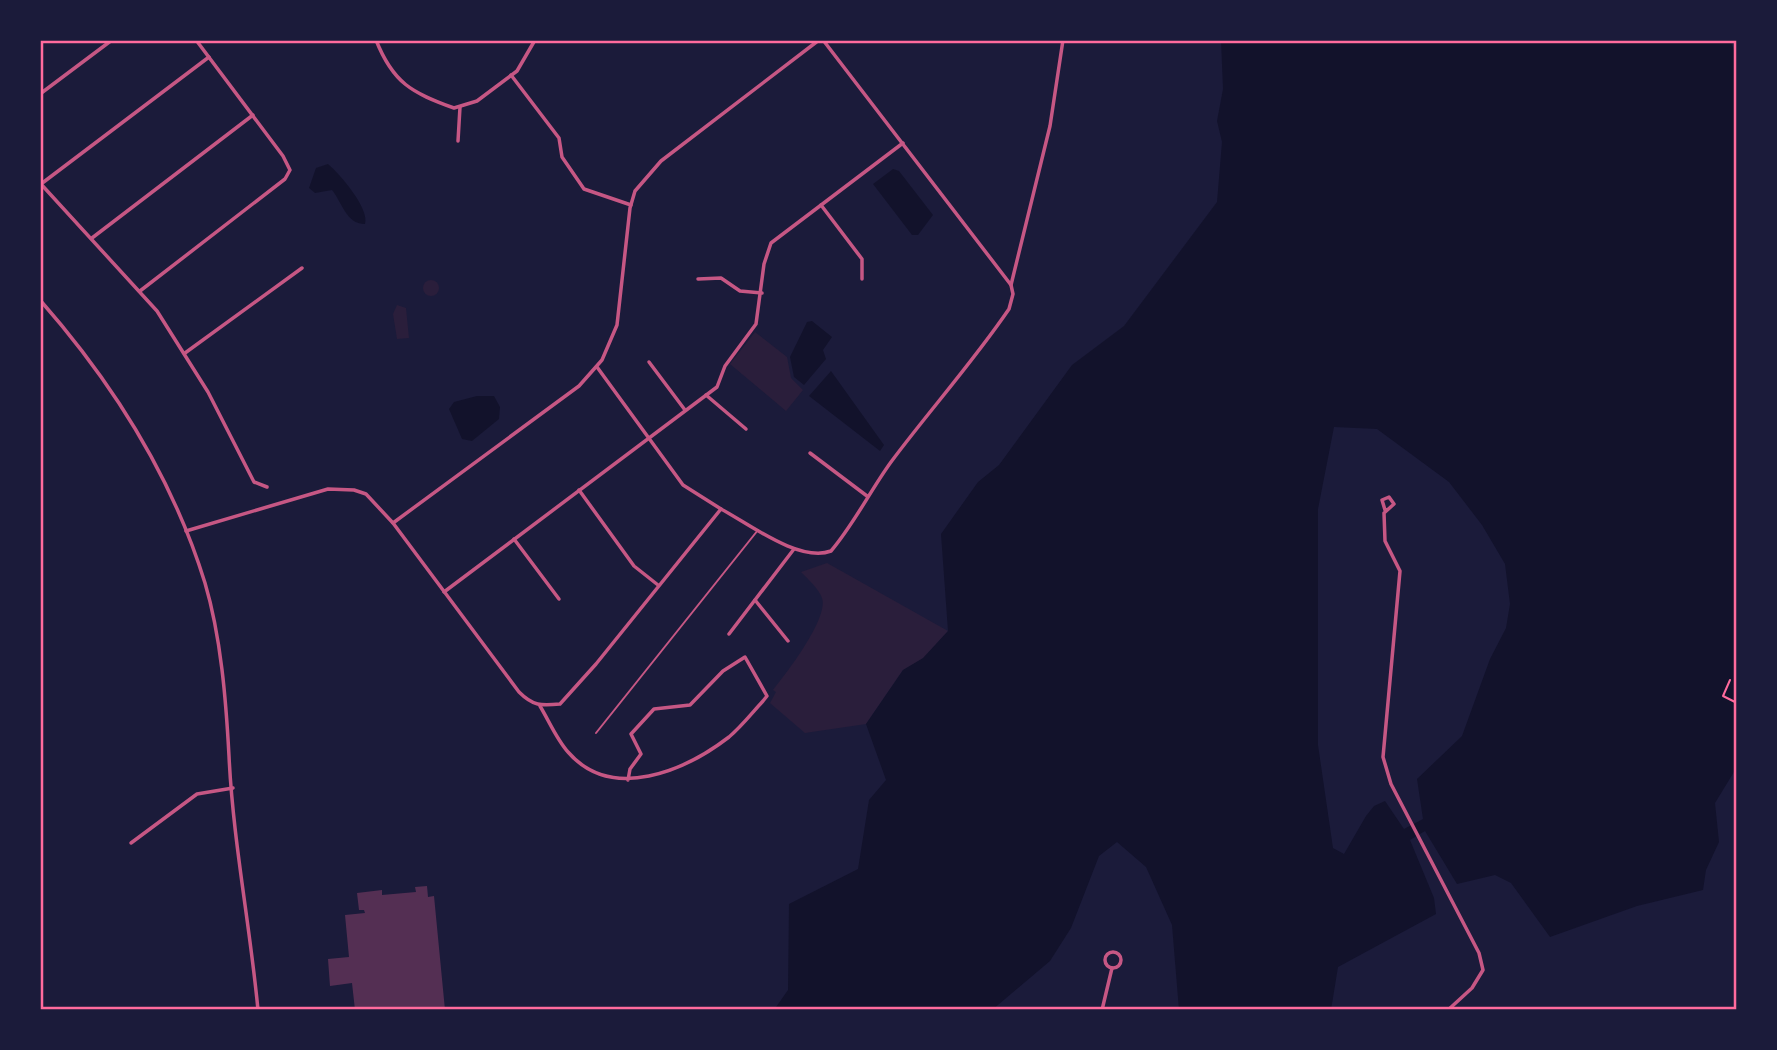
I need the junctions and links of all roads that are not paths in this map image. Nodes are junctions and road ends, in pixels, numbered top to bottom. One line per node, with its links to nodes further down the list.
1 (112, 40): 9 (street)
2 (196, 40): 7 (street)
3 (376, 40): 10 (street)
4 (535, 40): 8 (street)
5 (821, 40): 13 (street); 15 (street)
6 (1063, 40): 21 (street)
7 (209, 57): 11 (street); 14 (street)
8 (511, 75): 10 (street); 15 (street)
9 (40, 94)
10 (460, 107): 12 (street)
11 (253, 115): 17 (street); 22 (street)
12 (458, 141)
13 (902, 143): 16 (street); 21 (street)
14 (41, 184): 17 (street)
15 (631, 205): 27 (street)
16 (821, 205): 20 (street); 23 (street)
17 (92, 238): 22 (street)
18 (302, 268): 25 (street)
19 (698, 279): 23 (street)
20 (863, 279)
21 (1011, 285): 35 (street)
22 (140, 291): 25 (street)
23 (762, 293): 28 (street)
24 (40, 300): 40 (street)
25 (184, 354): 33 (street)
26 (649, 362): 29 (street)
27 (597, 367): 31 (street); 38 (street)
28 (706, 395): 29 (street); 30 (street)
29 (685, 410): 31 (street)
30 (746, 429)
31 (649, 438): 34 (street); 36 (street)
32 (810, 453): 35 (street)
33 (267, 487)
34 (579, 490): 41 (street); 43 (street)
35 (867, 496): 42 (street)
36 (721, 509): 39 (street); 43 (street)
37 (1385, 510): 57 (street)
38 (393, 523): 40 (street); 44 (street)
39 (759, 530): 42 (street); 50 (lane)
40 (187, 531): 52 (street)
41 (514, 539): 44 (street); 45 (street)
42 (794, 549): 46 (street)
43 (658, 585): 49 (street)
44 (444, 592): 49 (street)
45 (559, 599)
46 (755, 600): 47 (street); 48 (street)
47 (729, 634)
48 (788, 641)
49 (540, 706): 51 (street)
50 (596, 733)
51 (628, 780): 51 (street)
52 (233, 788): 53 (street); 55 (street)
53 (131, 843)
54 (1112, 968): 54 (street); 56 (street)
55 (258, 1010)
56 (1102, 1010)
57 (1448, 1010)

